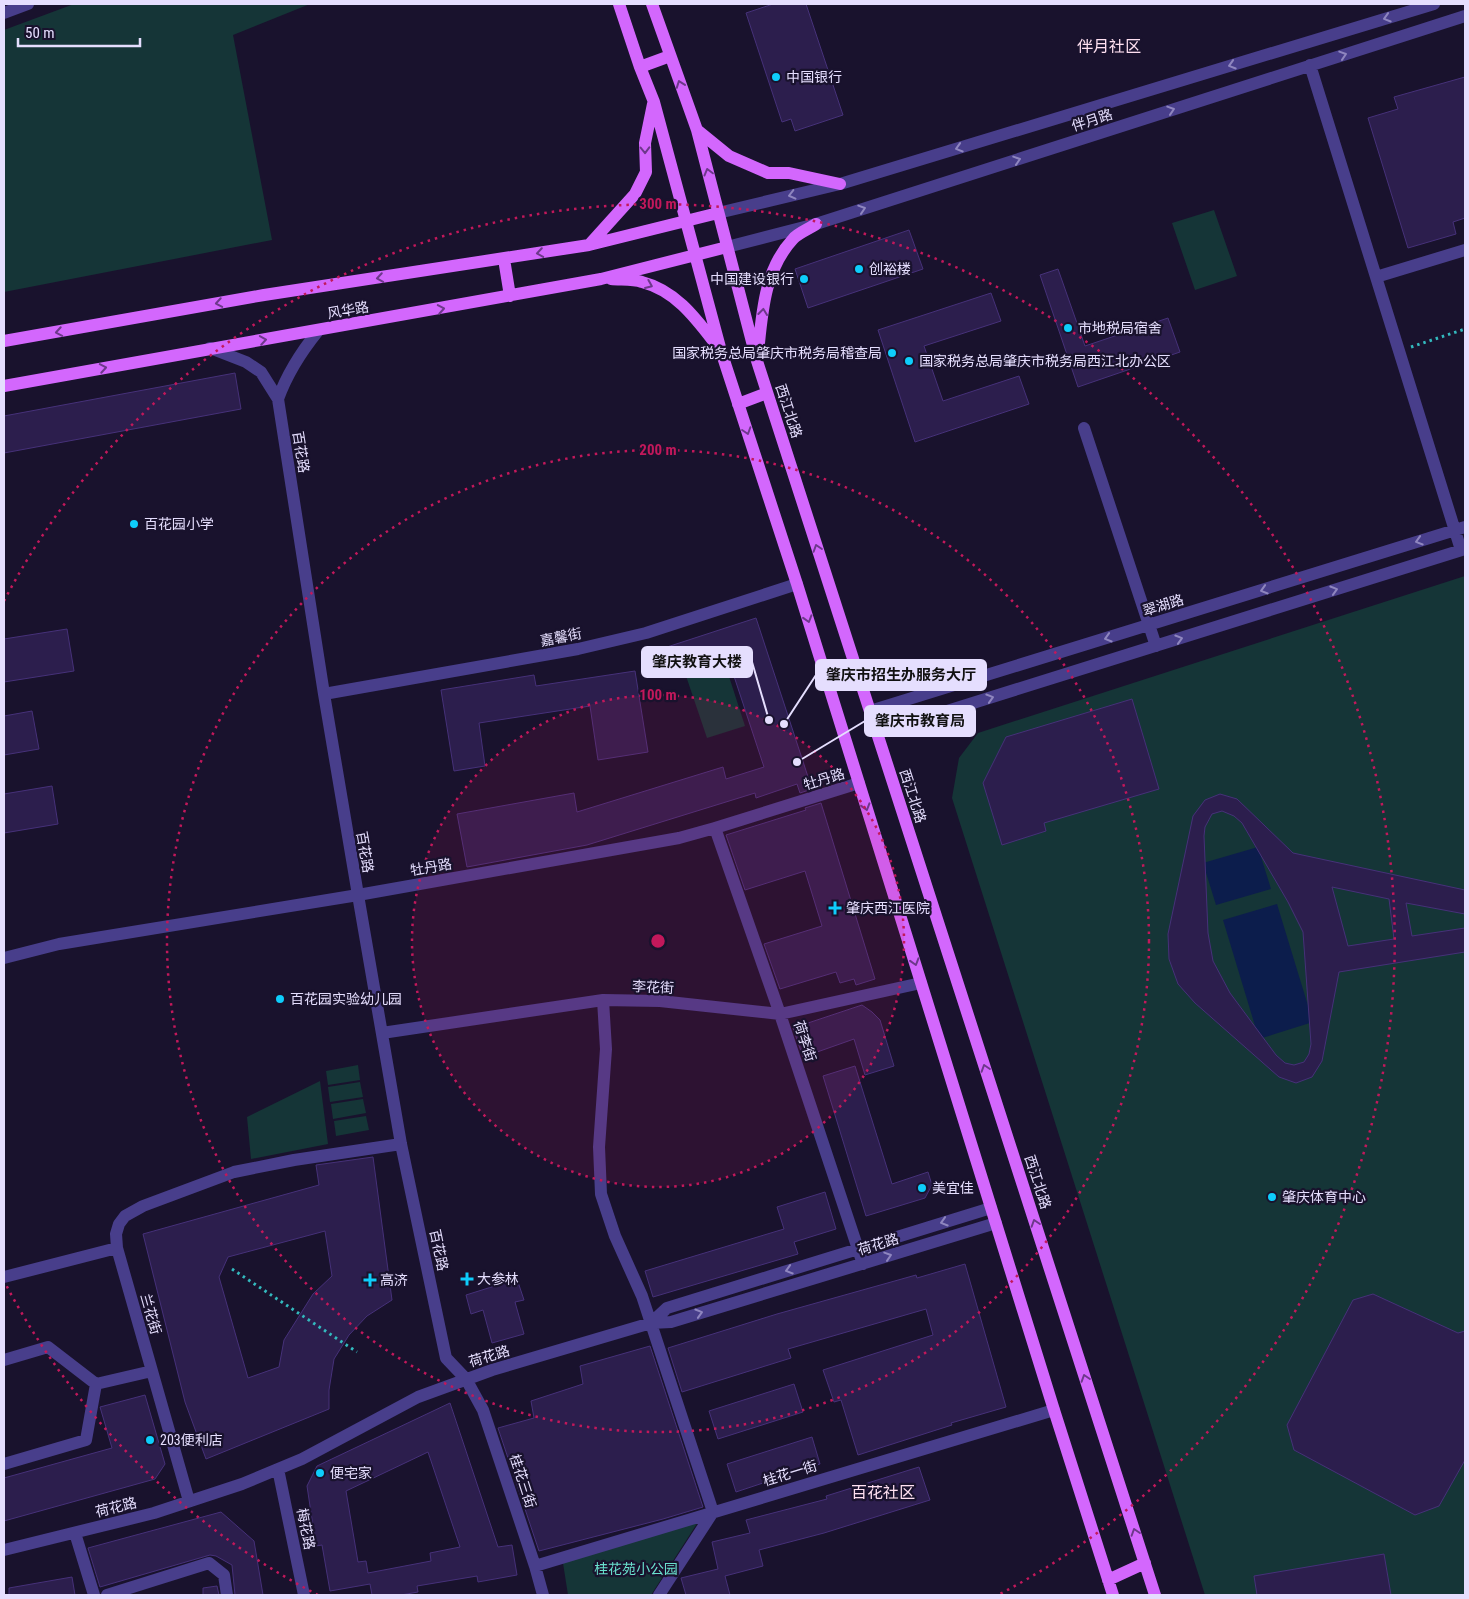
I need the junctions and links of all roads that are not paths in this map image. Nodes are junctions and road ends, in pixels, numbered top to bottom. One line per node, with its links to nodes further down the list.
1 (28, 4): 5 (street)
2 (619, 4): 9 (main road)
3 (652, 4): 7 (main road, 西江北路)
4 (1434, 4): 12 (street, 伴月路, one-way to 12)
5 (4, 13)
6 (1465, 16): 8 (street, 伴月路, one-way to 6)
7 (670, 56): 9 (main road); 11 (main road, 西江北路, one-way to 7)
8 (1310, 65): 15 (street, 伴月路, one-way to 8); 21 (street)
9 (640, 67): 10 (main road)
10 (654, 102): 14 (main road); 16 (main road, one-way to 16)
11 (697, 130): 12 (main road); 13 (main road, 西江北路, one-way to 11)
12 (840, 184): 13 (street, 伴月路, one-way to 13)
13 (718, 213): 14 (main road, 风华路); 17 (main road, 西江北路)
14 (686, 221): 16 (main road, 风华路); 19 (main road)
15 (816, 224): 17 (street, 伴月路); 28 (main road, one-way to 15)
16 (588, 245): 20 (main road, 风华路, one-way to 20)
17 (727, 247): 19 (main road, 风华路); 28 (main road, 西江北路)
18 (1465, 250): 21 (street)
19 (695, 255): 22 (main road, 风华路); 27 (main road)
20 (504, 259): 23 (main road); 25 (main road, 风华路, one-way to 25)
21 (1376, 277): 34 (street)
22 (601, 279): 23 (main road, 风华路); 27 (main road, one-way to 27)
23 (510, 296): 24 (main road, 风华路, one-way to 23)
24 (318, 331): 26 (main road, 风华路, one-way to 24); 31 (street)
25 (4, 341)
26 (210, 348): 29 (main road, 风华路, one-way to 26); 31 (street)
27 (721, 351): 32 (main road)
28 (757, 361): 30 (main road, 西江北路)
29 (4, 386)
30 (767, 393): 32 (main road); 40 (main road, 西江北路, one-way to 30)
31 (278, 399): 39 (street, 百花路)
32 (738, 404): 36 (main road, one-way to 36)
33 (1084, 428): 37 (street)
34 (1460, 528): 35 (street); 37 (street, 翠湖路, one-way to 37)
35 (1463, 550): 38 (street, one-way to 35)
36 (797, 584): 39 (street, 嘉馨街); 42 (main road, one-way to 42)
37 (1149, 625): 38 (street); 40 (street, 翠湖路, one-way to 40)
38 (1156, 646): 41 (street, one-way to 38)
39 (324, 694): 44 (street, 百花路)
40 (870, 711): 41 (main road, 西江北路)
41 (877, 733): 69 (main road, 西江北路, one-way to 41)
42 (859, 783): 43 (street, 牡丹路); 46 (main road, one-way to 46)
43 (716, 828): 44 (street, 牡丹路); 48 (street, 荷李街)
44 (358, 895): 45 (street, 牡丹路); 49 (street, 百花路)
45 (4, 958)
46 (921, 983): 48 (street, 李花街); 51 (main road)
47 (603, 1000): 48 (street, 李花街); 49 (street, 李花街); 57 (street)
48 (780, 1014): 54 (street, 荷李街)
49 (382, 1034): 50 (street, 百花路)
50 (401, 1144): 53 (street); 60 (street, 百花路)
51 (991, 1208): 52 (main road); 54 (street, one-way to 54)
52 (996, 1223): 55 (street, 荷花路, one-way to 52); 62 (main road)
53 (116, 1248): 56 (street); 59 (street, 兰花街)
54 (858, 1249): 55 (street, 荷李街); 57 (street, one-way to 57)
55 (863, 1264): 57 (street, 荷花路, one-way to 55)
56 (4, 1277)
57 (652, 1324): 60 (street, 荷花路); 66 (street)
58 (4, 1360): 61 (street)
59 (152, 1371): 61 (street); 65 (street, 兰花街)
60 (466, 1379): 64 (street, 荷花路); 70 (street, 桂花三街)
61 (96, 1384): 63 (street)
62 (1054, 1410): 66 (street, 桂花一街); 71 (main road)
63 (4, 1464)
64 (278, 1469): 65 (street, 荷花路); 75 (street, 梅花路)
65 (189, 1501): 67 (street, 荷花路)
66 (713, 1512): 70 (street, 桂花一街); 77 (street)
67 (75, 1533): 68 (street, 荷花路); 72 (street)
68 (4, 1550)
69 (1145, 1563): 71 (main road); 79 (main road, 西江北路)
70 (535, 1566): 76 (street, 桂花三街)
71 (1108, 1580): 78 (main road)
72 (94, 1595)
73 (108, 1595): 74 (street)
74 (227, 1595)
75 (304, 1595)
76 (543, 1595)
77 (659, 1595)
78 (1114, 1595)
79 (1156, 1595)

